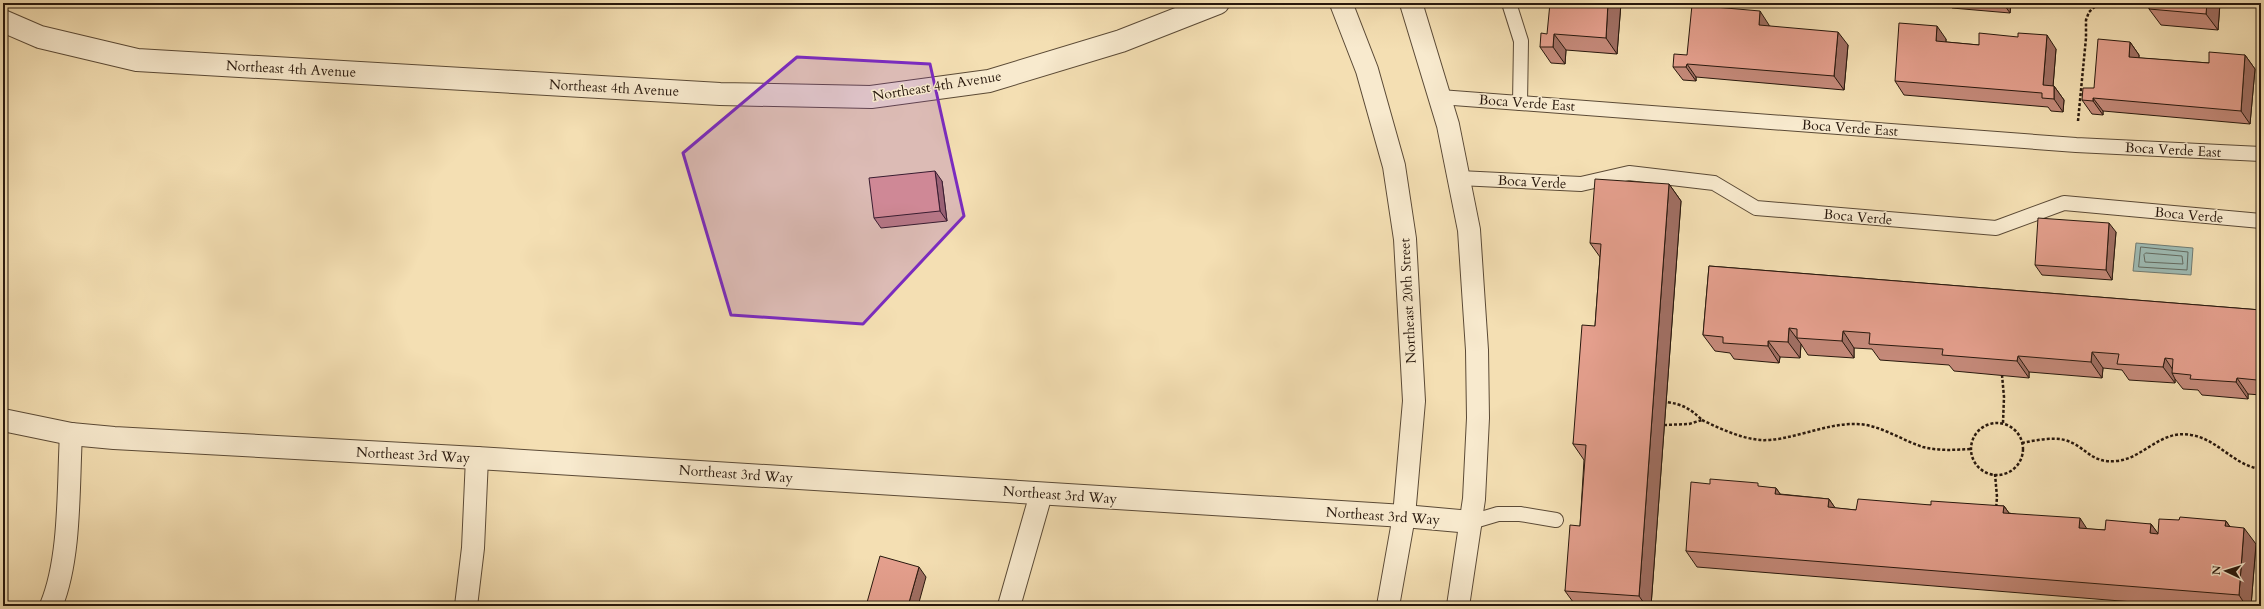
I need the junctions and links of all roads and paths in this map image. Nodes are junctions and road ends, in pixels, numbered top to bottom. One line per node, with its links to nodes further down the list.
1 (1218, 3): 6 (street, Northeast 4th Avenue)
2 (1341, 3): 27 (street, Northeast 20th Street)
3 (1411, 3): 7 (street)
4 (1509, 3): 8 (lane)
5 (2099, 3): 9 (path)
6 (3, 21)
7 (1440, 97): 8 (lane, Boca Verde East); 11 (street)
8 (1520, 103): 9 (lane, Boca Verde East)
9 (2076, 145): 10 (lane, Boca Verde East)
10 (2261, 154)
11 (1459, 178): 12 (lane, Boca Verde); 29 (street)
12 (2261, 222)
13 (2002, 375): 17 (path)
14 (1666, 402): 16 (path)
15 (3, 420): 19 (street, Northeast 3rd Way)
16 (1702, 420): 18 (path); 21 (path)
17 (2003, 423): 20 (path); 21 (path)
18 (1664, 425)
19 (71, 434): 22 (street, Northeast 3rd Way); 30 (street)
20 (2022, 443): 23 (path); 24 (path)
21 (1972, 449): 24 (path)
22 (477, 458): 25 (street, Northeast 3rd Way); 31 (street)
23 (2261, 469)
24 (1995, 474): 26 (path)
25 (1040, 494): 27 (street, Northeast 3rd Way); 32 (street)
26 (1995, 515)
27 (1404, 516): 29 (street, Northeast 3rd Way); 33 (street, Northeast 20th Street)
28 (1556, 520): 29 (lane)
29 (1471, 522): 34 (street)
30 (51, 606)
31 (466, 606)
32 (1009, 606)
33 (1388, 606)
34 (1458, 606)

